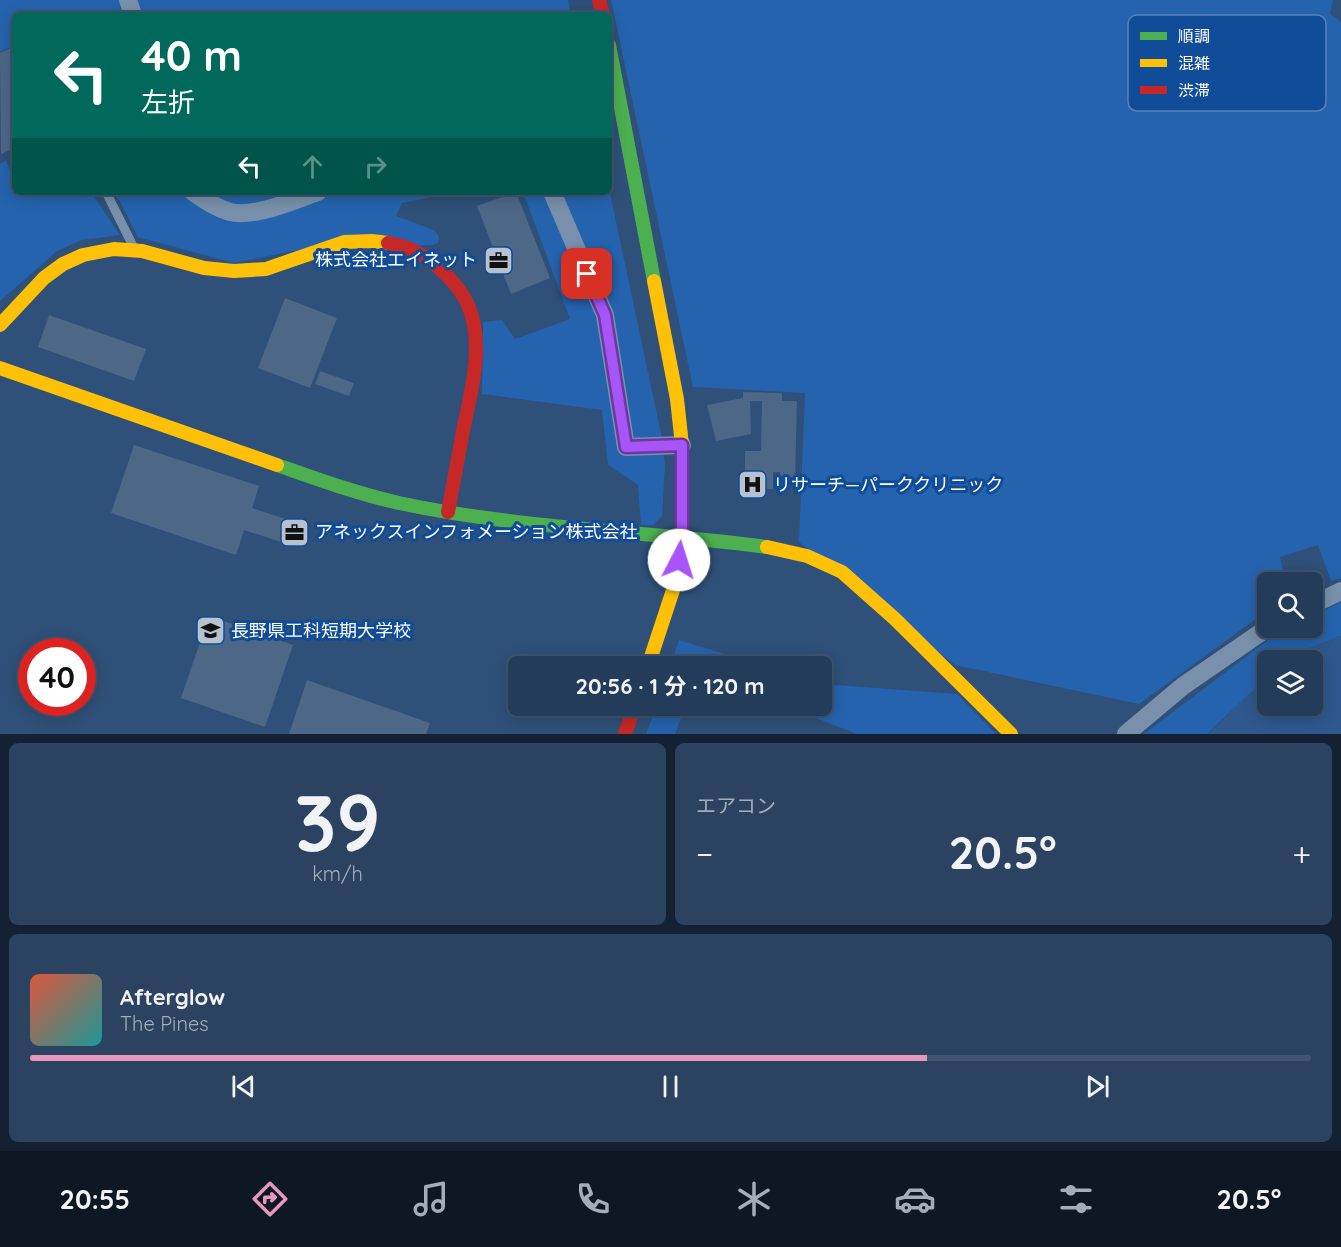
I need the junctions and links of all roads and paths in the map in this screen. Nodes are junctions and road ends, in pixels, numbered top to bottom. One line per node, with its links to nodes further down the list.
1 (612, 61): 9 (street)
2 (108, 195): 6 (lane)
3 (197, 195): 4 (street)
4 (309, 195)
5 (553, 195): 9 (street)
6 (135, 250): 7 (street); 10 (street)
7 (0, 326)
8 (0, 368): 10 (street)
9 (682, 445): 11 (street)
10 (448, 512): 11 (street)
11 (682, 538): 15 (street); 18 (street)
12 (1341, 591): 13 (street)
13 (1323, 600)
14 (1257, 635): 19 (street)
15 (651, 656)
16 (631, 716): 17 (street)
17 (625, 734)
18 (1011, 734)
19 (1126, 734)

